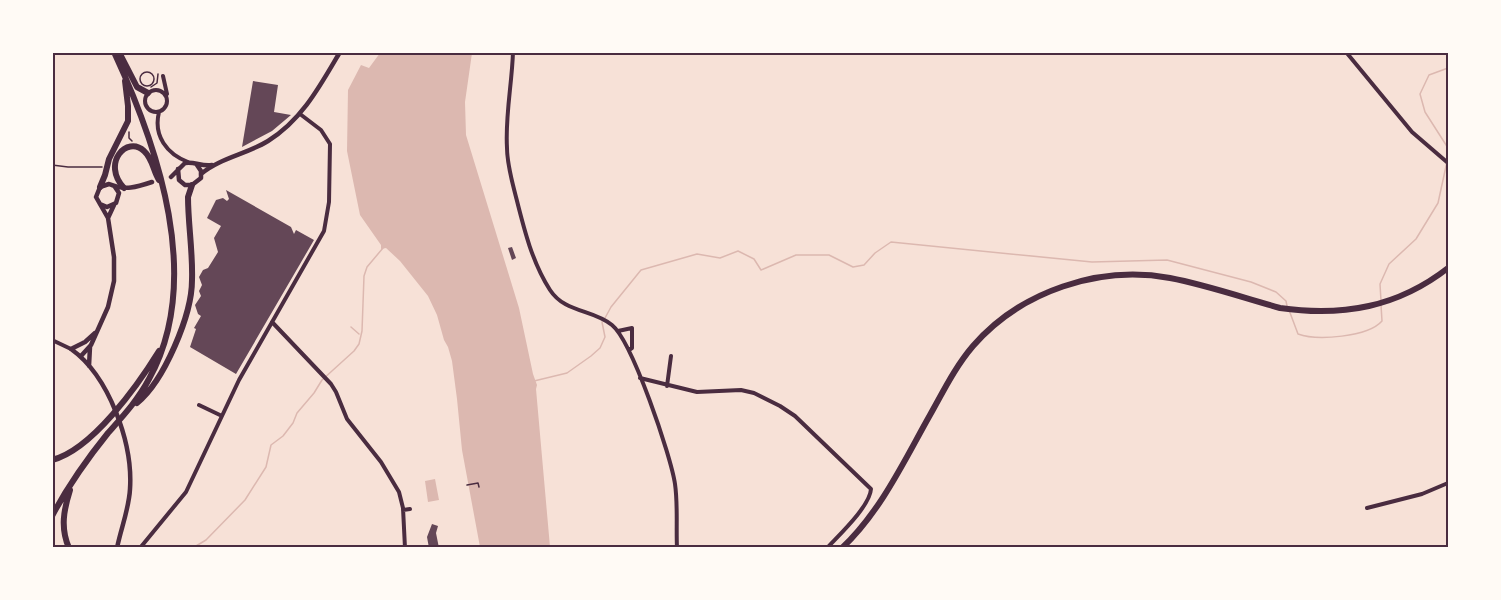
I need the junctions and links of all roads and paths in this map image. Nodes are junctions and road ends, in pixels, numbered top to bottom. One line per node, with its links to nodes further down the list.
1 (114, 52): 7 (highway)
2 (119, 52): 10 (highway)
3 (340, 52): 13 (street)
4 (513, 52): 37 (street)
5 (1346, 52): 17 (street)
6 (158, 74): 8 (path)
7 (126, 77): 21 (highway); 27 (highway)
8 (141, 81): 8 (path)
9 (157, 90): 10 (street); 11 (street); 11 (street)
10 (148, 93): 12 (street)
11 (167, 98): 12 (street)
12 (159, 112): 16 (street)
13 (300, 114): 20 (street); 36 (street)
14 (131, 128): 15 (path)
15 (135, 141)
16 (188, 162): 19 (street); 22 (street)
17 (1449, 163)
18 (52, 165): 21 (path)
19 (197, 165): 20 (street); 23 (street)
20 (215, 165): 23 (street)
21 (107, 167): 28 (highway)
22 (178, 169): 24 (street); 24 (street)
23 (201, 174): 26 (street)
24 (179, 180): 26 (street)
25 (152, 182): 30 (street)
26 (192, 185): 51 (highway)
27 (163, 186): 30 (highway); 42 (highway)
28 (100, 187): 29 (street); 32 (street)
29 (115, 187): 30 (street); 31 (street)
30 (128, 188): 31 (street)
31 (119, 197): 33 (street)
32 (100, 204): 33 (street); 34 (street)
33 (114, 205): 34 (street)
34 (108, 218): 38 (street)
35 (1449, 268): 65 (highway)
36 (272, 322): 52 (street); 62 (street)
37 (618, 331): 44 (street); 44 (street)
38 (95, 333): 40 (street); 41 (street)
39 (52, 340): 43 (street)
40 (85, 342): 43 (street); 45 (street)
41 (91, 345): 45 (street); 47 (street)
42 (162, 346): 51 (highway); 53 (highway)
43 (71, 349): 45 (street)
44 (629, 350): 48 (street)
45 (80, 355): 47 (street)
46 (671, 356): 49 (street)
47 (88, 366): 68 (street)
48 (640, 378): 49 (street); 71 (street)
49 (667, 386): 63 (street)
50 (199, 405): 52 (street)
51 (132, 408): 55 (highway)
52 (222, 416): 69 (street)
53 (52, 460)
54 (478, 479): 56 (path)
55 (73, 480): 64 (highway); 67 (highway)
56 (478, 483): 58 (path); 59 (path)
57 (1449, 483): 60 (street)
58 (467, 485)
59 (479, 487)
60 (1367, 508)
61 (410, 509): 62 (street)
62 (403, 510): 70 (street)
63 (860, 511): 65 (street); 72 (street)
64 (52, 516)
65 (867, 519): 66 (highway)
66 (851, 539): 73 (highway); 74 (highway)
67 (69, 548)
68 (117, 548)
69 (140, 548)
70 (405, 548)
71 (677, 548)
72 (827, 548)
73 (843, 548)
74 (848, 548)

